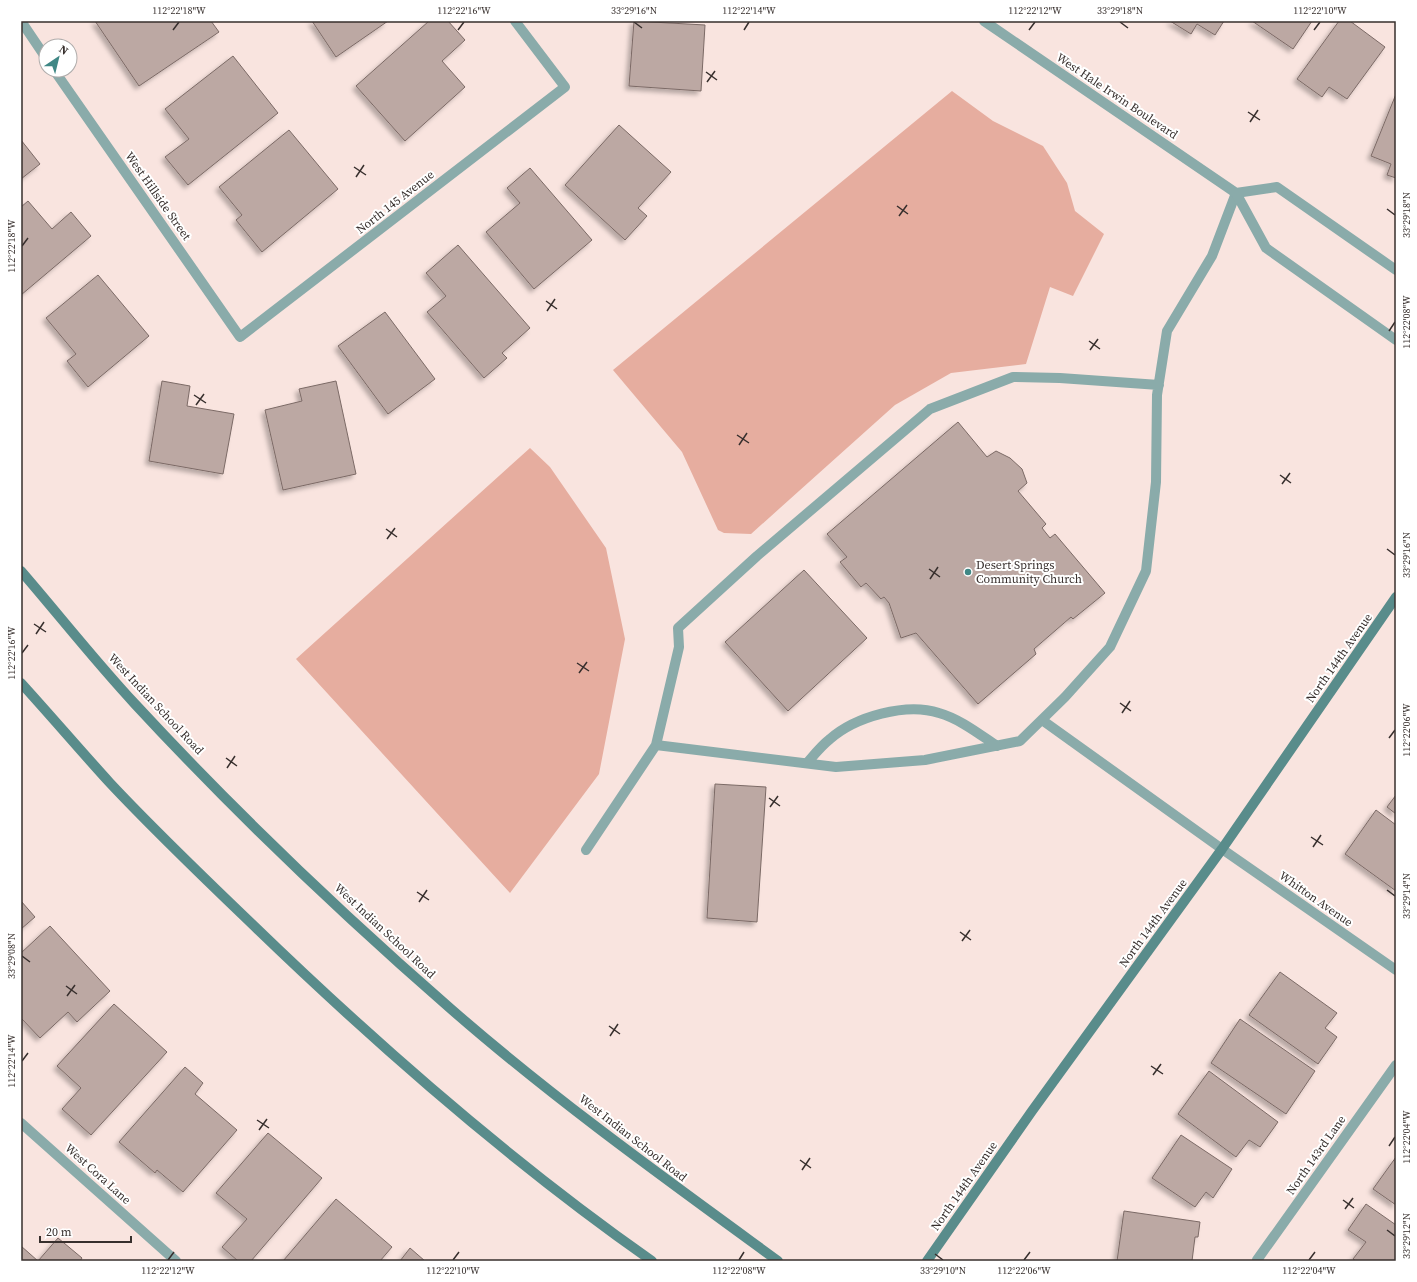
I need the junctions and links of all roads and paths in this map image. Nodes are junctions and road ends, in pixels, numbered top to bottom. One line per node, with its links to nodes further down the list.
1 (21, 21): 4 (street)
2 (515, 21): 8 (street, North 145 Avenue)
3 (984, 21): 6 (street, West Hale Irwin Boulevard)
4 (38, 46)
5 (60, 78): 8 (street, West Hillside Street)
6 (1236, 193): 7 (street); 9 (street, West Hale Irwin Boulevard); 10 (street)
7 (1396, 270)
8 (240, 337)
9 (1396, 340)
10 (1159, 385): 14 (street); 15 (street)
11 (21, 571): 26 (main road, West Indian School Road)
12 (1396, 597): 18 (main road, North 144th Avenue)
13 (21, 683): 25 (main road)
14 (1042, 720): 16 (street); 18 (street, Whitton Avenue)
15 (656, 745): 17 (street); 19 (street)
16 (997, 746): 17 (street); 17 (street)
17 (807, 763)
18 (1222, 849): 20 (street, Whitton Avenue); 27 (main road, North 144th Avenue)
19 (586, 850)
20 (1396, 970)
21 (1396, 1065): 23 (street, North 143rd Lane)
22 (21, 1123): 24 (street, West Cora Lane)
23 (1258, 1260)
24 (176, 1261)
25 (652, 1261)
26 (778, 1261)
27 (927, 1261)

